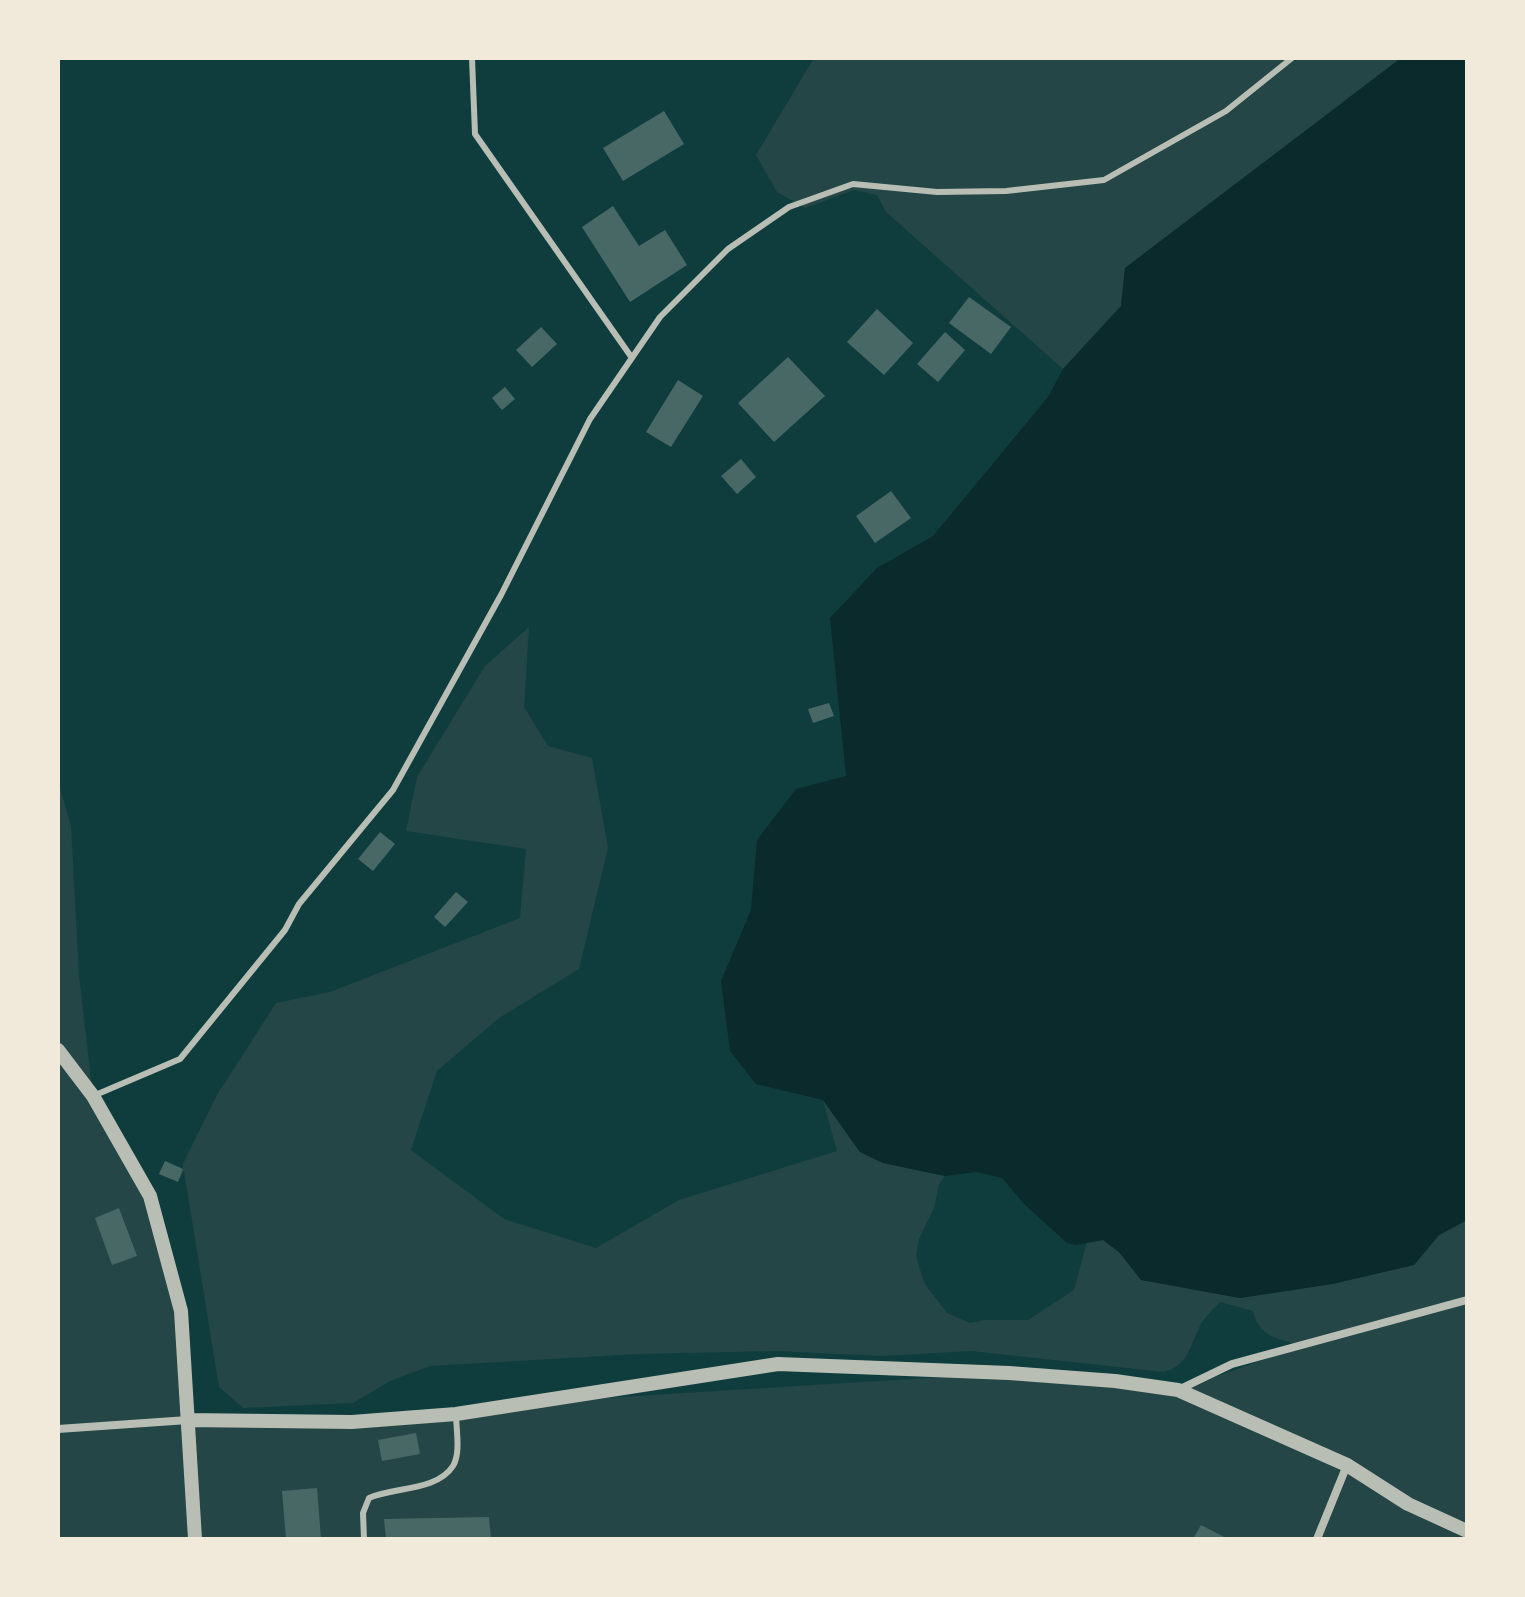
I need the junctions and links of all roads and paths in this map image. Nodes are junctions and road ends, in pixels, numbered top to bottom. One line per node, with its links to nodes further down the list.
1 (472, 58): 3 (lane)
2 (1292, 58): 3 (lane)
3 (632, 358): 5 (lane)
4 (58, 1050): 5 (street)
5 (93, 1096): 9 (street)
6 (1467, 1300): 7 (street)
7 (1178, 1390): 8 (street); 11 (street)
8 (456, 1414): 9 (street); 14 (lane)
9 (188, 1420): 10 (street); 13 (street)
10 (58, 1429)
11 (1347, 1465): 12 (street); 15 (street)
12 (1467, 1531)
13 (195, 1539)
14 (364, 1539)
15 (1317, 1539)

